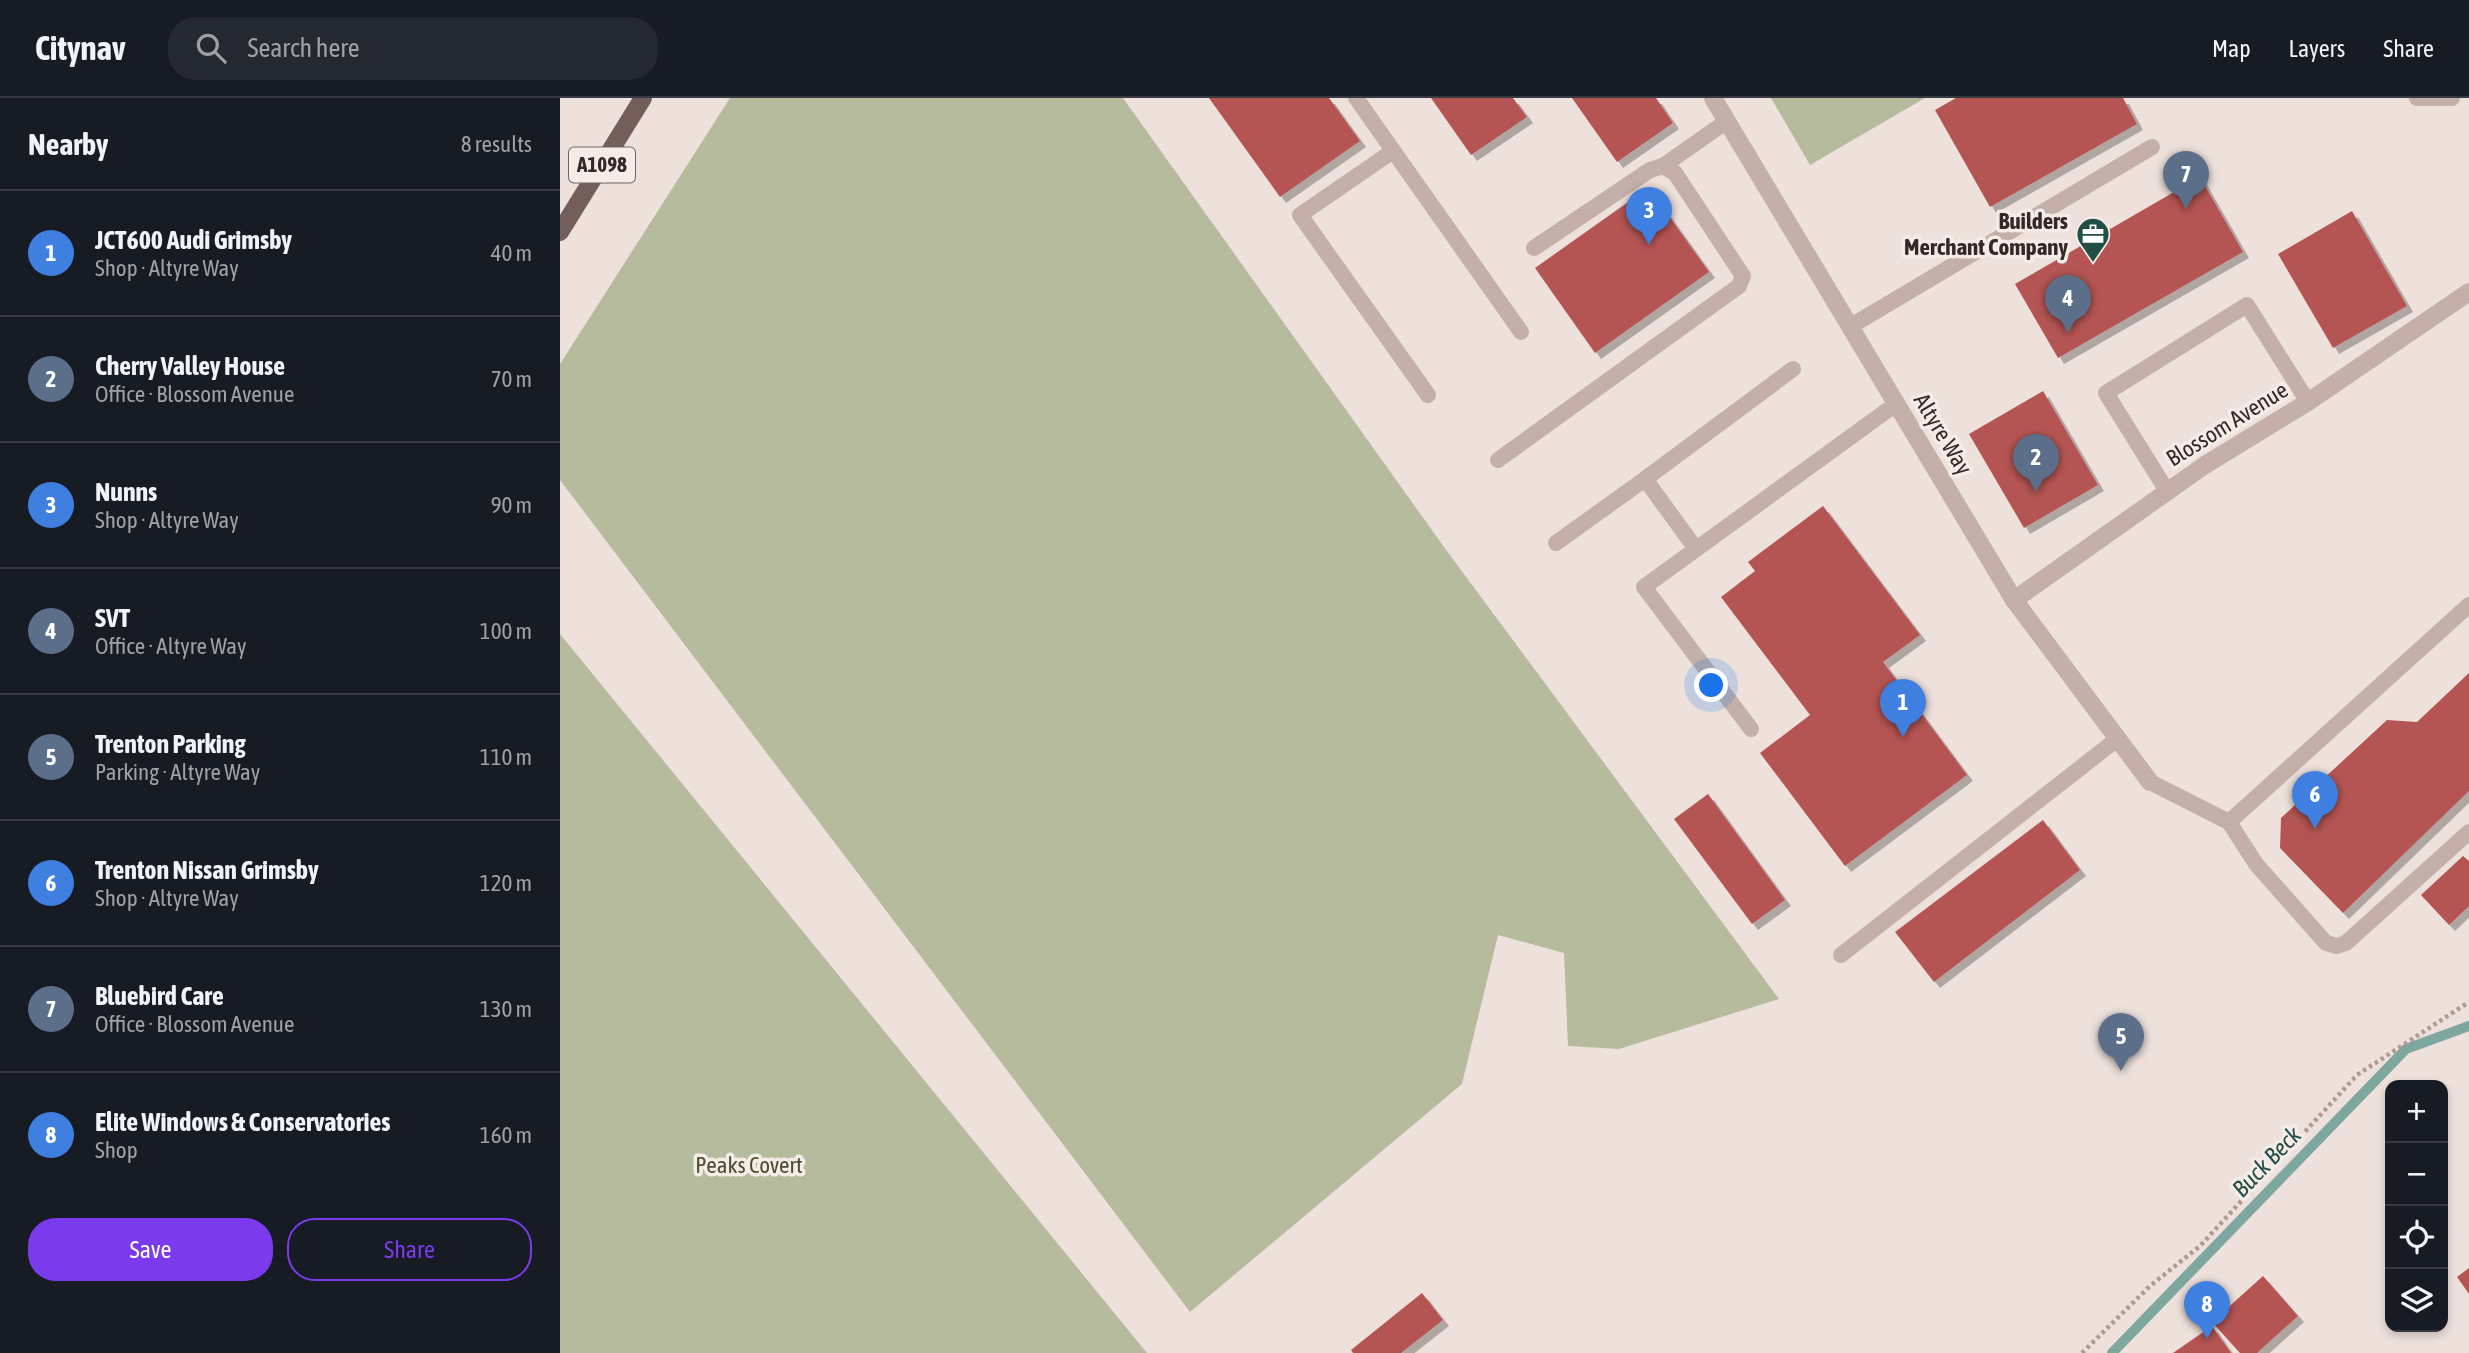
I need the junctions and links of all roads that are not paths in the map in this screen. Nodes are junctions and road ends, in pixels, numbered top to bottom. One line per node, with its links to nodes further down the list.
1 (643, 98): 10 (main road, A1098)
2 (1356, 98): 8 (lane)
3 (1713, 98): 6 (street, Altyre Way)
4 (2417, 98): 5 (lane)
5 (2452, 98)
6 (1727, 121): 9 (lane); 13 (street, Altyre Way)
7 (2152, 147): 13 (lane)
8 (1393, 151): 14 (lane); 16 (lane)
9 (1663, 166): 11 (lane); 19 (lane)
10 (560, 232)
11 (1534, 248)
12 (2469, 292): 17 (street, Blossom Avenue)
13 (1851, 326): 18 (street, Altyre Way)
14 (1521, 332)
15 (1793, 369): 20 (lane)
16 (1428, 395)
17 (2308, 402): 21 (street, Blossom Avenue); 21 (lane)
18 (1896, 404): 23 (lane); 24 (street, Altyre Way)
19 (1498, 460)
20 (1645, 480): 22 (lane); 23 (lane)
21 (2167, 491): 24 (street, Blossom Avenue)
22 (1556, 543)
23 (1696, 549): 26 (lane)
24 (2014, 600): 27 (street, Altyre Way)
25 (2469, 605): 29 (lane)
26 (1751, 729)
27 (2116, 740): 28 (street, Altyre Way); 31 (lane)
28 (2150, 782): 29 (lane)
29 (2229, 822): 30 (lane)
30 (2469, 832)
31 (1841, 955)

